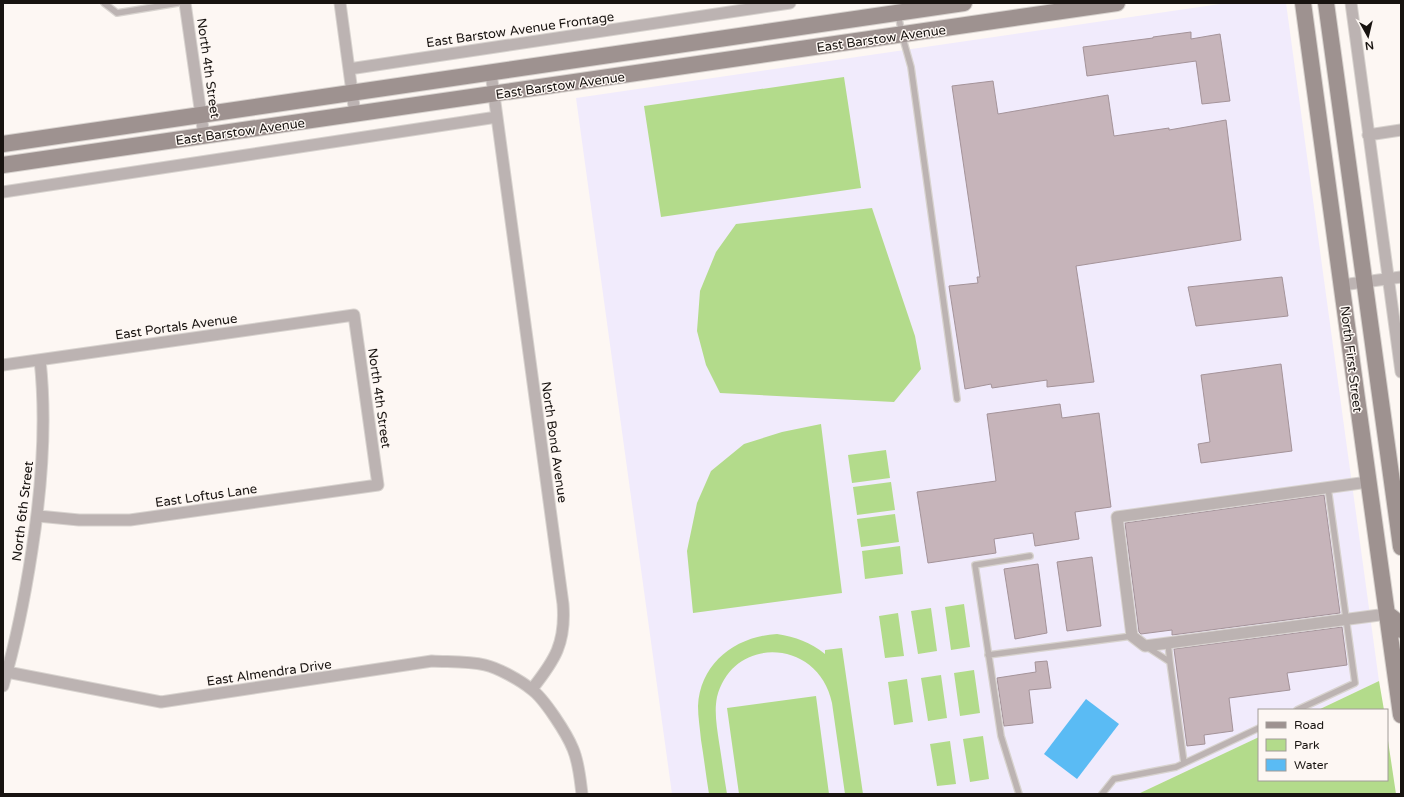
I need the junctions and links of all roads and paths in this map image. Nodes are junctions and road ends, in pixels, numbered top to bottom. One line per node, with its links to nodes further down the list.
1 (104, 3): 2 (lane)
2 (178, 3)
3 (185, 3): 18 (street, North 4th Street)
4 (340, 3): 13 (street)
5 (790, 3): 13 (street, East Barstow Avenue Frontage)
6 (964, 3): 11 (main road, East Barstow Avenue)
7 (1117, 3): 12 (main road, East Barstow Avenue)
8 (1303, 3): 29 (main road, North First Street)
9 (1326, 3): 28 (main road, North First Street)
10 (1351, 3): 21 (street)
11 (898, 8): 12 (lane); 14 (main road, East Barstow Avenue)
12 (902, 35): 16 (main road, East Barstow Avenue); 34 (lane)
13 (349, 69): 15 (street)
14 (491, 73): 15 (main road, East Barstow Avenue); 16 (street, North Bond Avenue)
15 (352, 93): 17 (street); 18 (main road, East Barstow Avenue)
16 (494, 94): 17 (main road, East Barstow Avenue); 19 (street, North Bond Avenue)
17 (355, 114): 22 (main road, East Barstow Avenue)
18 (201, 115): 22 (street, North 4th Street); 23 (main road, East Barstow Avenue)
19 (497, 117): 25 (street); 52 (street, North Bond Avenue)
20 (1401, 130): 21 (street)
21 (1368, 135): 27 (street)
22 (204, 136): 24 (main road, East Barstow Avenue)
23 (3, 144)
24 (3, 165)
25 (3, 192)
26 (1401, 277): 27 (street)
27 (1388, 279): 28 (street); 33 (street)
28 (1364, 282): 29 (street); 35 (main road, North First Street)
29 (1342, 284): 36 (main road, North First Street)
30 (354, 315): 31 (street, East Portals Avenue); 37 (street, North 4th Street)
31 (40, 360): 32 (street, East Portals Avenue); 39 (street, North 6th Street)
32 (3, 365)
33 (1401, 372)
34 (957, 399)
35 (1390, 467): 36 (main road); 40 (main road, North First Street)
36 (1367, 476): 38 (street); 42 (main road, North First Street)
37 (378, 485): 39 (street, East Loftus Lane)
38 (1328, 488): 43 (lane); 45 (street)
39 (38, 516): 50 (street, North 6th Street)
40 (1401, 547)
41 (1030, 556): 48 (lane)
42 (1387, 614): 43 (street); 44 (main road); 54 (main road, North First Street)
43 (1347, 619): 46 (street); 53 (lane)
44 (1401, 630)
45 (1132, 636): 47 (street); 48 (lane)
46 (1168, 643): 47 (street); 49 (lane)
47 (1145, 646): 49 (lane)
48 (988, 655): 58 (lane)
49 (1170, 662): 56 (lane)
50 (7, 672): 51 (street, North 6th Street); 52 (street, East Almendra Drive)
51 (3, 686)
52 (532, 689): 57 (street)
53 (1299, 709)
54 (1401, 715)
55 (1258, 728): 56 (lane)
56 (1184, 763): 59 (lane)
57 (582, 794)
58 (1019, 794)
59 (1102, 794)

